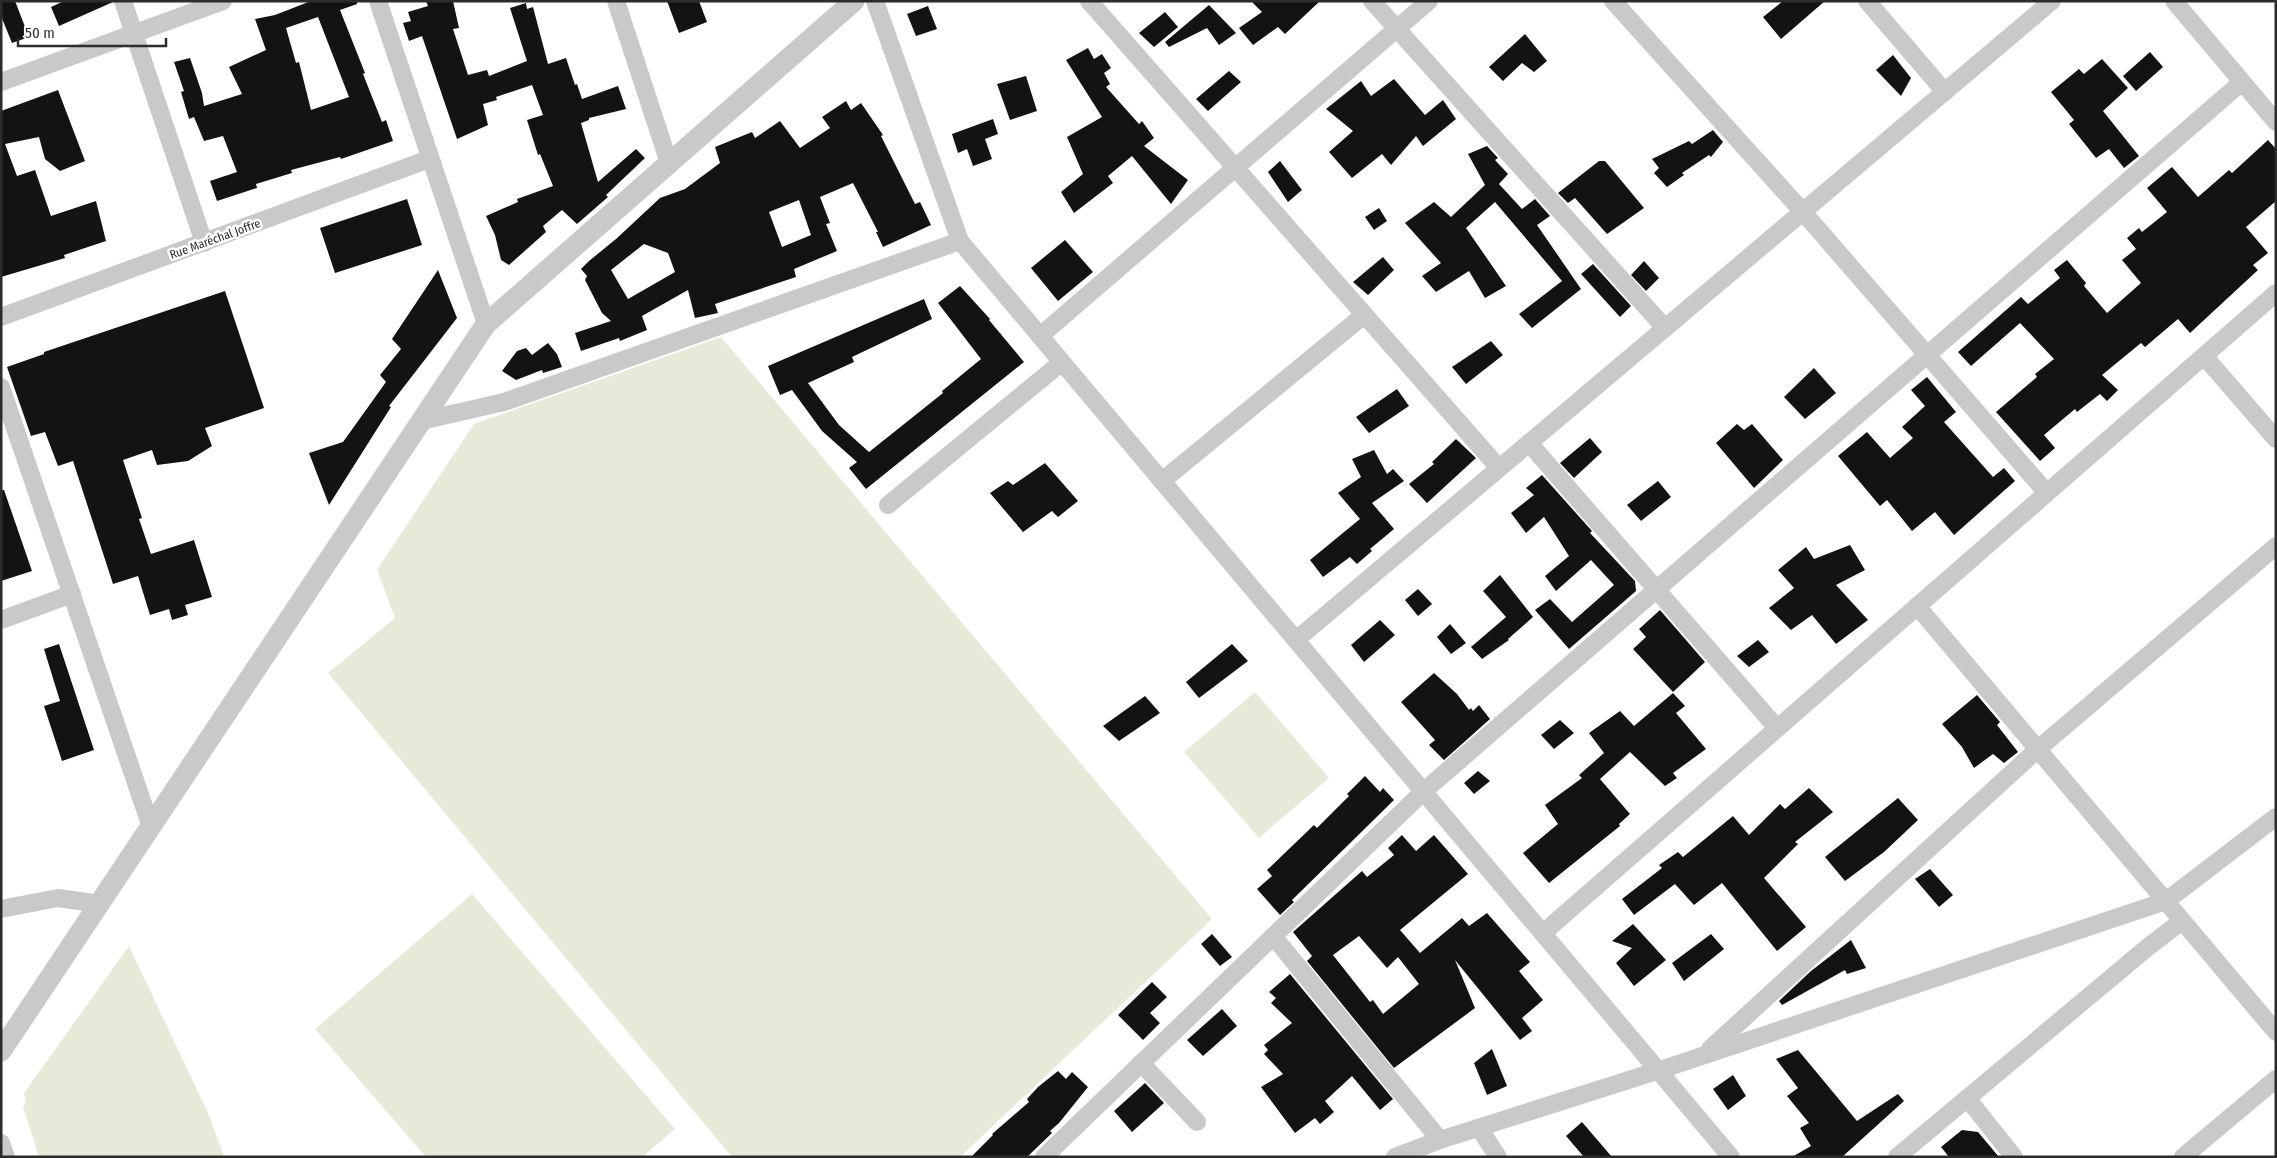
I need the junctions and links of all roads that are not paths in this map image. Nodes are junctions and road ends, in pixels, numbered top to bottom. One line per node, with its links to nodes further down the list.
1 (123, 1): 15 (street)
2 (223, 1): 15 (street)
3 (378, 1): 20 (street)
4 (616, 1): 21 (street)
5 (854, 1): 21 (street)
6 (875, 1): 24 (street)
7 (1089, 1): 22 (street)
8 (1372, 1): 14 (street)
9 (1429, 1): 14 (street)
10 (1613, 1): 23 (street)
11 (1867, 1): 18 (street)
12 (2052, 1): 18 (street)
13 (2174, 1): 17 (street)
14 (1396, 29): 22 (street); 30 (street)
15 (134, 34): 16 (street); 25 (street)
16 (1, 82)
17 (2242, 82): 19 (street); 32 (street)
18 (1945, 92): 23 (street)
19 (2276, 122)
20 (429, 159): 25 (street, Rue Maréchal Joffre); 29 (street)
21 (669, 163): 29 (street)
22 (1235, 169): 27 (street); 31 (street)
23 (1803, 212): 30 (street); 32 (street)
24 (960, 241): 31 (street); 36 (street)
25 (204, 243): 28 (street, Rue Maréchal Joffre)
26 (2276, 293): 33 (street)
27 (1364, 315): 39 (street); 40 (street)
28 (1, 317)
29 (486, 324): 36 (street)
30 (1665, 328): 38 (street)
31 (1040, 336): 34 (street)
32 (1927, 355): 41 (street); 44 (street)
33 (2204, 356): 37 (street); 41 (street)
34 (1062, 362): 40 (street); 42 (street)
35 (1, 387): 45 (street)
36 (421, 421): 53 (street)
37 (2276, 439)
38 (1528, 443): 39 (street); 44 (street)
39 (1499, 468): 48 (street)
40 (1162, 481): 48 (street)
41 (2047, 493): 46 (street)
42 (888, 505)
43 (2276, 546): 50 (street)
44 (1656, 590): 49 (street); 51 (street)
45 (72, 594): 47 (street); 53 (street)
46 (1917, 606): 49 (street); 50 (street)
47 (1, 620)
48 (1296, 640): 51 (street)
49 (1777, 728): 58 (street)
50 (2038, 749): 54 (street); 62 (street)
51 (1424, 791): 58 (street); 59 (street)
52 (2276, 817): 54 (street)
53 (151, 826): 55 (street)
54 (2166, 902): 57 (street); 62 (street)
55 (100, 904): 56 (street); 61 (street)
56 (1, 909)
57 (2182, 921): 60 (street); 66 (street)
58 (1543, 933): 64 (street)
59 (1273, 936): 63 (street); 69 (street)
60 (2276, 1032)
61 (1, 1052)
62 (1705, 1054): 64 (street)
63 (1141, 1063): 67 (street); 72 (street)
64 (1656, 1071): 68 (street); 75 (street)
65 (2276, 1079): 78 (street)
66 (1967, 1098): 76 (street); 77 (street)
67 (1197, 1122)
68 (1479, 1128): 69 (street); 74 (street)
69 (1440, 1140): 73 (street)
70 (1, 1143): 71 (street)
71 (6, 1157)
72 (1044, 1157)
73 (1395, 1157)
74 (1498, 1157)
75 (1730, 1157)
76 (1897, 1157)
77 (2014, 1157)
78 (2183, 1157)

